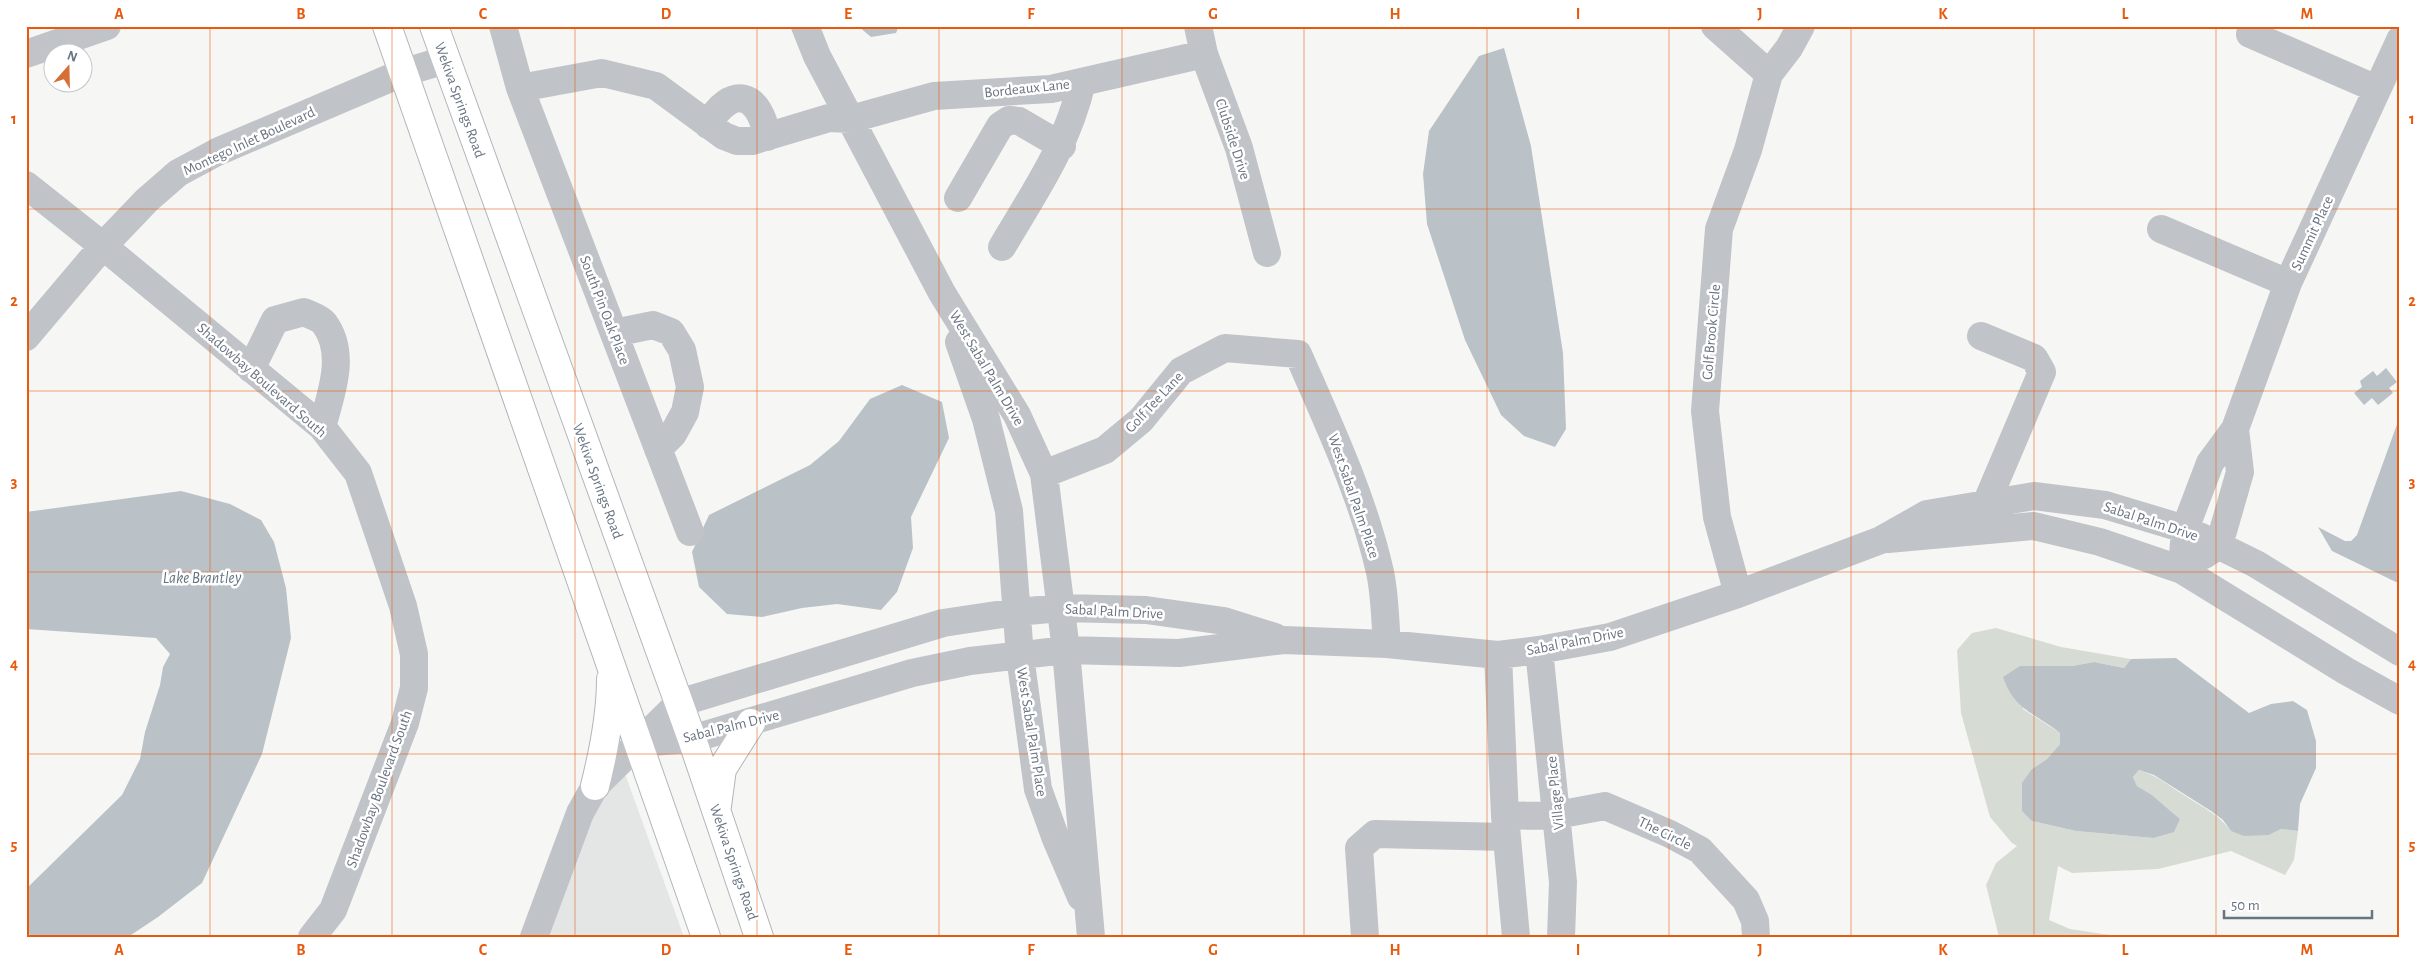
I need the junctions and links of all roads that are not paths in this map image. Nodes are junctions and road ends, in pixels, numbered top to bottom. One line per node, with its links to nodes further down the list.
1 (107, 26): 11 (street)
2 (387, 26): 14 (main road)
3 (434, 26): 13 (main road, Wekiva Springs Road)
4 (503, 26): 17 (street, South Pin Oak Place)
5 (805, 26): 19 (street, West Sabal Palm Drive)
6 (1198, 26): 12 (street, Clubside Drive)
7 (1716, 26): 15 (street)
8 (1801, 26): 15 (street, Golf Brook Circle)
9 (2250, 34): 18 (street)
10 (2400, 40): 18 (street, Summit Place)
11 (26, 54)
12 (1204, 54): 16 (street, Bordeaux Lane); 28 (street, Clubside Drive)
13 (445, 60): 14 (street, Montego Inlet Boulevard); 58 (main road, Wekiva Springs Road)
14 (402, 73): 26 (street, Montego Inlet Boulevard); 56 (main road)
15 (1769, 74): 46 (street, Golf Brook Circle)
16 (1082, 82): 19 (street, Bordeaux Lane); 22 (street)
17 (520, 88): 20 (street, Bordeaux Lane); 31 (street, South Pin Oak Place)
18 (2377, 90): 29 (street, Summit Place)
19 (851, 119): 21 (street, Bordeaux Lane); 30 (street, West Sabal Palm Drive)
20 (708, 125): 21 (street, Bordeaux Lane); 21 (street)
21 (767, 137)
22 (1062, 146): 24 (street); 27 (street)
23 (26, 185): 26 (street, Shadowbay Boulevard South)
24 (958, 198)
25 (2161, 229): 29 (street)
26 (103, 246): 32 (street, Montego Inlet Boulevard); 35 (street, Shadowbay Boulevard South)
27 (1002, 247)
28 (1267, 253)
29 (2288, 283): 37 (street, Summit Place)
30 (942, 293): 39 (street, West Sabal Palm Drive); 48 (street, West Sabal Palm Drive)
31 (614, 333): 38 (street, South Pin Oak Place); 38 (street)
32 (26, 336)
33 (1981, 336): 40 (street)
34 (1298, 354): 39 (street, Golf Tee Lane); 50 (street, West Sabal Palm Place)
35 (251, 369): 36 (street, Shadowbay Boulevard South); 36 (street)
36 (322, 427): 69 (street, Shadowbay Boulevard South)
37 (2235, 429): 41 (street, Summit Place); 44 (street, Summit Place)
38 (658, 449): 42 (street, South Pin Oak Place)
39 (1044, 474): 47 (street, West Sabal Palm Drive)
40 (1986, 504): 41 (street, Sabal Palm Drive); 43 (street, Sabal Palm Drive)
41 (2185, 529): 44 (street, Sabal Palm Drive); 45 (street, Summit Place)
42 (690, 532)
43 (1881, 540): 45 (street, Sabal Palm Drive); 46 (street, Sabal Palm Drive)
44 (2219, 545): 45 (street); 53 (street, Sabal Palm Drive)
45 (2182, 570): 57 (street, Sabal Palm Drive)
46 (1738, 594): 52 (street, Sabal Palm Drive)
47 (1061, 608): 48 (street, Sabal Palm Drive); 49 (street, Sabal Palm Drive); 51 (street, West Sabal Palm Drive)
48 (1016, 612): 55 (street, West Sabal Palm Drive); 58 (street, Sabal Palm Drive)
49 (1284, 640): 50 (street, Sabal Palm Drive); 51 (street, Sabal Palm Drive)
50 (1387, 644): 54 (street, Sabal Palm Drive)
51 (1066, 650): 55 (street, Sabal Palm Drive); 63 (street, West Sabal Palm Place)
52 (1538, 650): 54 (street, Sabal Palm Drive); 66 (street, Village Place)
53 (2400, 652)
54 (1498, 655): 67 (street)
55 (1020, 656): 59 (street, Sabal Palm Drive); 64 (street, West Sabal Palm Place)
56 (611, 662): 61 (main road); 62 (main road)
57 (2400, 701)
58 (679, 703): 60 (main road, Wekiva Springs Road); 61 (street, Sabal Palm Drive)
59 (751, 722): 60 (street, Sabal Palm Drive); 65 (main road)
60 (692, 739): 61 (street, Sabal Palm Drive); 65 (main road, Wekiva Springs Road)
61 (638, 742): 62 (street); 71 (main road)
62 (595, 786): 70 (street)
63 (1079, 787): 64 (street); 68 (street, West Sabal Palm Place)
64 (1040, 795): 68 (street, West Sabal Palm Place)
65 (717, 810): 72 (main road, Wekiva Springs Road)
66 (1557, 815): 67 (street, The Circle); 75 (street, Village Place); 76 (street, The Circle)
67 (1506, 827): 73 (street, The Circle); 74 (street)
68 (1091, 928)
69 (312, 937)
70 (534, 937)
71 (706, 937)
72 (759, 937)
73 (1365, 937)
74 (1516, 937)
75 (1561, 937)
76 (1756, 937)

